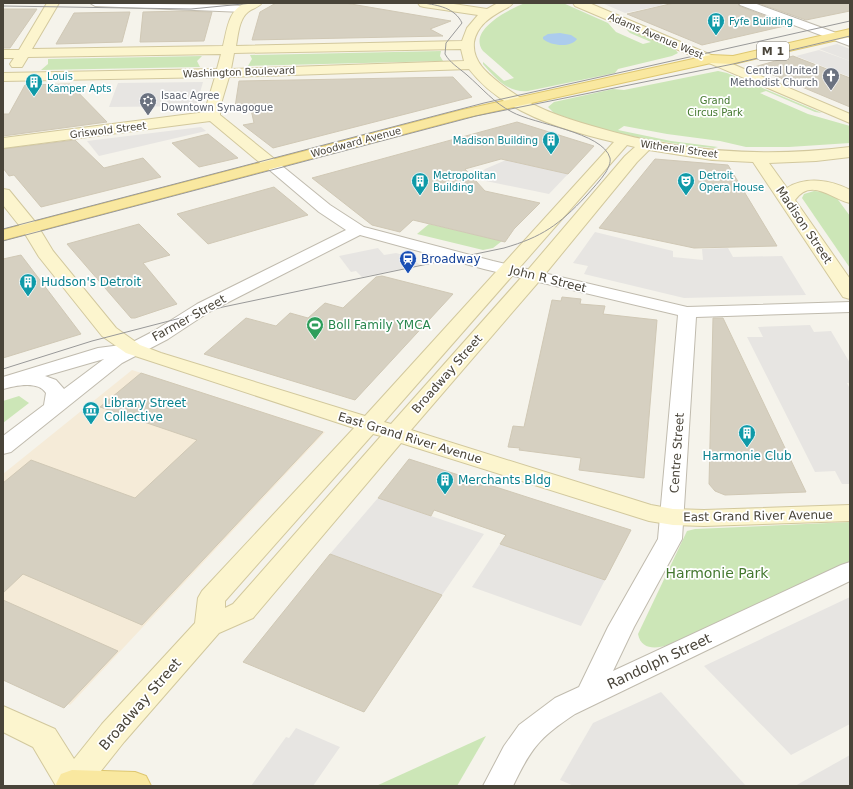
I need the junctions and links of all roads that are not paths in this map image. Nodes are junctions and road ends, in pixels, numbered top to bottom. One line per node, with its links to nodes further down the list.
1 (53, 3): 17 (street)
2 (95, 3): 8 (street)
3 (256, 3): 8 (street)
4 (424, 3): 9 (street)
5 (507, 3): 9 (street)
6 (579, 3): 19 (street, Adams Avenue West)
7 (744, 3): 11 (street)
8 (244, 9): 16 (street)
9 (488, 13): 15 (street)
10 (850, 22): 11 (main road, Woodward Avenue / M 1)
11 (817, 29): 13 (street); 19 (main road, Woodward Avenue / M 1)
12 (850, 33): 13 (main road, Woodward Avenue / M 1)
13 (835, 36): 14 (street); 19 (main road, Woodward Avenue / M 1)
14 (850, 42)
15 (467, 45): 16 (street, Washington Boulevard); 20 (street)
16 (229, 50): 17 (street, Washington Boulevard); 21 (street)
17 (23, 53): 18 (street, Washington Boulevard); 22 (street)
18 (3, 54)
19 (711, 59): 23 (main road, Woodward Avenue); 25 (street, Adams Avenue West)
20 (474, 65): 21 (street, Washington Boulevard); 23 (street, Witherell Street)
21 (224, 73): 22 (street, Washington Boulevard); 24 (street)
22 (5, 80)
23 (514, 102): 26 (street, Witherell Street); 32 (main road, Woodward Avenue)
24 (213, 116): 27 (street, Griswold Street); 32 (street)
25 (850, 119)
26 (623, 141): 28 (street, Witherell Street); 39 (street, Broadway Street)
27 (3, 143)
28 (645, 146): 31 (street, Witherell Street); 40 (street, Broadway Street)
29 (850, 152): 30 (street, Witherell Street)
30 (817, 156): 31 (street, Witherell Street); 34 (street)
31 (758, 158): 35 (street, Madison Street)
32 (271, 164): 36 (main road, Woodward Avenue); 37 (street, John R Street)
33 (3, 194): 36 (street, East Grand River Avenue)
34 (850, 198): 35 (street)
35 (787, 200): 41 (street, Madison Street)
36 (30, 228): 38 (main road, Woodward Avenue); 45 (street, East Grand River Avenue)
37 (358, 230): 39 (street, John R Street); 45 (street, Farmer Street)
38 (3, 234)
39 (508, 269): 40 (street, John R Street); 48 (street, Broadway Street)
40 (534, 275): 44 (street, John R Street); 49 (street, Broadway Street)
41 (843, 277): 42 (street, Madison Street)
42 (850, 293)
43 (850, 307): 44 (street, John R Street)
44 (687, 312): 52 (street, Centre Street)
45 (133, 349): 46 (street, Farmer Street); 47 (street); 48 (street, East Grand River Avenue)
46 (7, 381): 47 (street, Farmer Street)
47 (53, 408): 50 (street)
48 (369, 425): 49 (street, East Grand River Avenue); 54 (street, Broadway Street)
49 (396, 433): 52 (street, East Grand River Avenue); 54 (street, Broadway Street)
50 (3, 447)
51 (850, 513): 52 (street, East Grand River Avenue)
52 (673, 517): 55 (street, Centre Street)
53 (850, 571): 55 (street, Randolph Street)
54 (209, 626): 57 (street, Broadway Street)
55 (589, 695): 59 (street, Randolph Street)
56 (3, 718): 57 (street)
57 (72, 785): 58 (main road)
58 (135, 786)
59 (498, 786)

